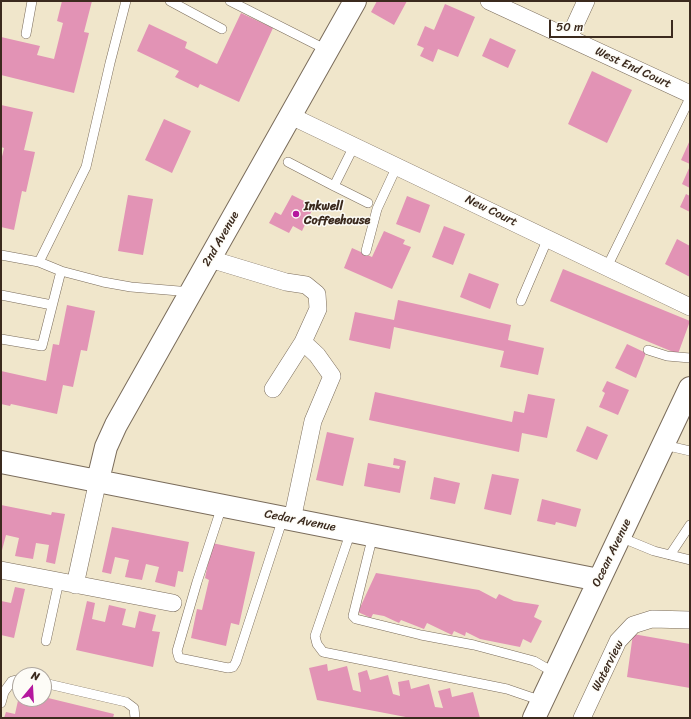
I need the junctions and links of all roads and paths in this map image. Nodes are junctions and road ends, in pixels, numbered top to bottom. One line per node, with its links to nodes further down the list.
1 (32, 1): 9 (lane)
2 (126, 1): 24 (lane)
3 (170, 1): 8 (lane)
4 (230, 1): 11 (lane)
5 (355, 1): 11 (main road, 2nd Avenue)
6 (489, 1): 10 (street, West End Court)
7 (586, 1): 10 (street)
8 (222, 29)
9 (26, 34)
10 (569, 38): 12 (street, West End Court)
11 (327, 50): 14 (main road, 2nd Avenue)
12 (690, 94)
13 (690, 98): 25 (lane)
14 (291, 116): 15 (street, New Court); 23 (main road, 2nd Avenue)
15 (354, 146): 17 (street, New Court); 18 (lane)
16 (288, 162): 18 (lane)
17 (397, 166): 20 (street, New Court); 21 (lane)
18 (334, 186): 19 (lane)
19 (368, 203)
20 (548, 238): 25 (street, New Court); 29 (lane)
21 (366, 251)
22 (1, 255): 24 (lane)
23 (210, 259): 27 (main road, 2nd Avenue); 33 (street)
24 (39, 262): 26 (lane)
25 (607, 267): 31 (street, New Court)
26 (60, 271): 27 (lane); 30 (lane)
27 (191, 292): 41 (main road, 2nd Avenue)
28 (1, 295): 30 (lane)
29 (520, 301)
30 (52, 305): 32 (lane)
31 (690, 307)
32 (1, 339)
33 (303, 342): 36 (street); 43 (street)
34 (648, 350): 35 (lane)
35 (690, 358)
36 (273, 389)
37 (687, 400): 38 (main road, Ocean Avenue)
38 (664, 445): 39 (lane); 47 (main road, Ocean Avenue)
39 (690, 451)
40 (1, 462): 41 (main road, Cedar Avenue)
41 (98, 480): 42 (main road, Cedar Avenue); 52 (street)
42 (222, 506): 43 (main road, Cedar Avenue); 43 (lane)
43 (287, 519): 45 (main road, Cedar Avenue)
44 (690, 525): 48 (lane)
45 (351, 531): 46 (main road, Cedar Avenue); 60 (lane)
46 (373, 535): 51 (main road, Cedar Avenue); 56 (lane)
47 (620, 537): 48 (lane); 51 (main road, Ocean Avenue)
48 (670, 555): 49 (lane)
49 (690, 560)
50 (1, 570): 52 (street)
51 (599, 580): 56 (main road, Ocean Avenue)
52 (67, 583): 53 (street); 55 (lane)
53 (173, 603)
54 (690, 620): 62 (street, Waterview)
55 (46, 641)
56 (555, 673): 60 (main road, Ocean Avenue)
57 (12, 681): 59 (lane)
58 (52, 686): 61 (lane)
59 (1, 703)
60 (538, 710)
61 (136, 718)
62 (582, 718)

